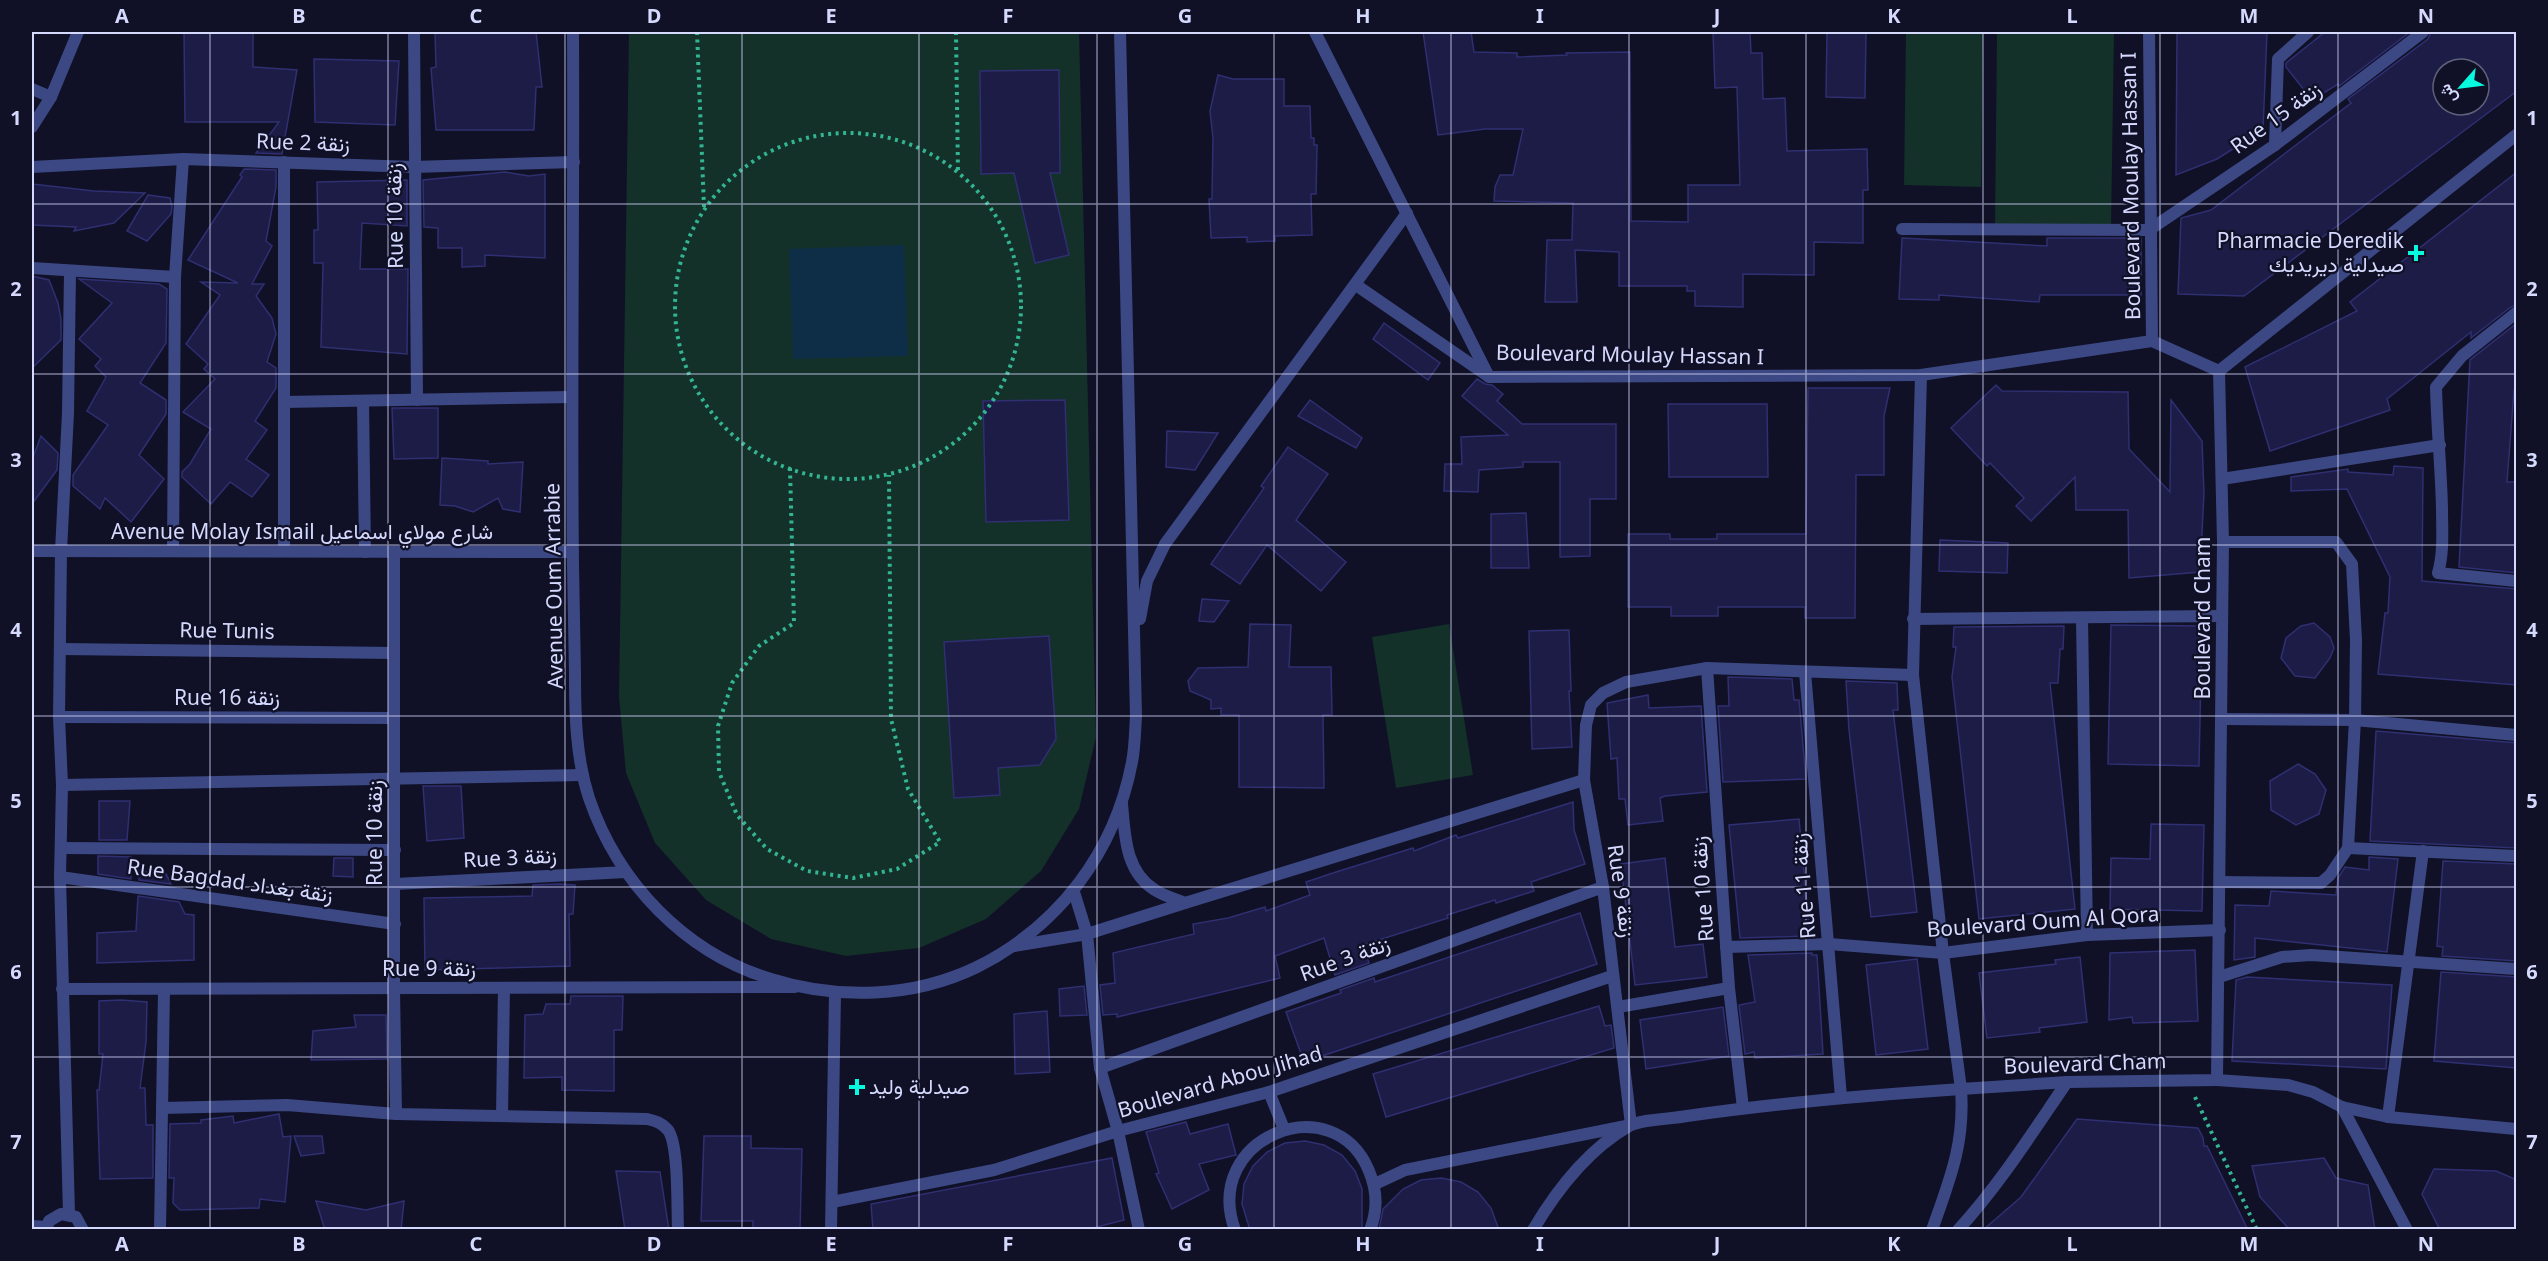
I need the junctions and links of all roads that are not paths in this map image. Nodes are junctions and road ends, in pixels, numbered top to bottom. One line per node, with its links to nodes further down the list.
1 (78, 32): 10 (street)
2 (414, 32): 18 (street, Rue 10 زنقة)
3 (573, 32): 16 (street, Avenue Oum Arrabie)
4 (1120, 32): 49 (street)
5 (1315, 32): 19 (street, Boulevard Moulay Hassan I)
6 (2149, 32): 21 (street, Boulevard Moulay Hassan I)
7 (2308, 32): 13 (street)
8 (2423, 32): 13 (street, Rue 15 زنقة)
9 (32, 89): 10 (street)
10 (51, 97): 11 (street)
11 (32, 127)
12 (2517, 135): 28 (street)
13 (2275, 145): 21 (street, Rue 15 زنقة)
14 (183, 159): 15 (street, Rue 2 زنقة); 17 (street, Rue 2 زنقة); 24 (street)
15 (284, 162): 18 (street, Rue 2 زنقة); 34 (street)
16 (574, 162): 18 (street, Rue 2 زنقة); 31 (street, Avenue Oum Arrabie)
17 (32, 167)
18 (414, 167): 32 (street, Rue 10 زنقة)
19 (1407, 213): 25 (street); 30 (street, Boulevard Moulay Hassan I)
20 (1902, 228): 21 (street)
21 (2149, 230): 27 (street, Boulevard Moulay Hassan I)
22 (32, 268): 23 (street)
23 (70, 272): 24 (street); 39 (street)
24 (175, 277): 40 (street)
25 (1356, 285): 30 (street); 49 (street)
26 (2517, 313): 35 (street)
27 (2152, 341): 28 (street, Boulevard Moulay Hassan I); 29 (street, Boulevard Moulay Hassan I)
28 (2219, 371): 36 (street, Boulevard Cham)
29 (1921, 375): 30 (street, Boulevard Moulay Hassan I); 48 (street)
30 (1489, 377)
31 (571, 397): 32 (street); 44 (street, Avenue Oum Arrabie)
32 (417, 400): 33 (street)
33 (363, 401): 34 (street); 42 (street)
34 (284, 402): 41 (street)
35 (2440, 445): 36 (street); 45 (street)
36 (2222, 479): 37 (street, Boulevard Cham)
37 (2223, 542): 46 (street, Boulevard Cham); 58 (street)
38 (32, 551): 39 (street, Avenue Molay Ismail شارع مولاي اسماعيل)
39 (61, 551): 40 (street, Avenue Molay Ismail شارع مولاي اسماعيل); 50 (street)
40 (173, 551): 41 (street, Avenue Molay Ismail شارع مولاي اسماعيل)
41 (284, 551): 42 (street, Avenue Molay Ismail شارع مولاي اسماعيل)
42 (364, 552): 43 (street, Avenue Molay Ismail شارع مولاي اسماعيل)
43 (394, 552): 44 (street, Avenue Molay Ismail شارع مولاي اسماعيل); 51 (street, Rue 10 زنقة)
44 (573, 552): 60 (street, Avenue Oum Arrabie)
45 (2517, 581)
46 (2221, 616): 47 (street); 57 (street, Boulevard Cham)
47 (2082, 618): 48 (street); 80 (street)
48 (1913, 619): 54 (street)
49 (1136, 644): 64 (street)
50 (60, 649): 51 (street, Rue Tunis); 55 (street)
51 (394, 653): 56 (street, Rue 10 زنقة)
52 (1707, 668): 53 (street); 62 (street, Rue 9 زنقة); 83 (street, Rue 10 زنقة)
53 (1805, 672): 54 (street); 81 (street, Rue 11 زنقة)
54 (1913, 675): 84 (street)
55 (59, 717): 56 (street, Rue 16 زنقة); 63 (street)
56 (394, 718): 61 (street, Rue 10 زنقة)
57 (2223, 719): 58 (street); 72 (street, Boulevard Cham)
58 (2355, 720): 59 (street); 66 (street)
59 (2517, 735)
60 (582, 775): 61 (street); 70 (street, Avenue Oum Arrabie)
61 (394, 780): 63 (street); 67 (street, Rue 10 زنقة)
62 (1584, 780): 74 (street, Rue 9 زنقة); 76 (street)
63 (62, 785): 65 (street)
64 (1122, 804): 75 (street); 76 (street)
65 (61, 848): 67 (street); 71 (street)
66 (2348, 848): 68 (street); 72 (street)
67 (395, 850): 73 (street, Rue 10 زنقة)
68 (2422, 851): 69 (street); 85 (street)
69 (2517, 856)
70 (626, 872): 73 (street, Rue 3 زنقة); 89 (street, Avenue Oum Arrabie)
71 (60, 877): 77 (street, Rue Bagdad زنقة بغداد); 92 (street)
72 (2220, 882): 78 (street, Boulevard Cham)
73 (395, 884): 77 (street, Rue 10 زنقة)
74 (1603, 887): 87 (street, Rue 9 زنقة); 97 (street, Rue 3 زنقة)
75 (1074, 892): 79 (street); 82 (street)
76 (1185, 903): 79 (street)
77 (395, 924): 93 (street, Rue 10 زنقة)
78 (2220, 930): 80 (street, Boulevard Oum Al Qora); 88 (street, Boulevard Cham)
79 (1087, 934): 82 (street); 97 (street)
80 (2087, 935): 84 (street, Boulevard Oum Al Qora)
81 (1829, 944): 83 (street, Boulevard Oum Al Qora); 84 (street, Boulevard Oum Al Qora); 102 (street, Rue 11 زنقة)
82 (1014, 946): 95 (street, Avenue Oum Arrabie)
83 (1726, 947): 91 (street, Rue 10 زنقة)
84 (1943, 953): 100 (street)
85 (2409, 962): 86 (street); 88 (street); 108 (street)
86 (2517, 969)
87 (1612, 976): 96 (street, Rue 9 زنقة); 101 (street, Boulevard Abou Jihad)
88 (2219, 977): 98 (street, Boulevard Cham)
89 (796, 987): 90 (street, Rue 9 زنقة); 95 (street, Avenue Oum Arrabie)
90 (504, 988): 93 (street, Rue 9 زنقة); 107 (street)
91 (1729, 988): 96 (street); 105 (street, Rue 10 زنقة)
92 (62, 989): 94 (street, Rue 9 زنقة); 115 (street)
93 (394, 989): 94 (street, Rue 9 زنقة); 106 (street, Rue 10 زنقة)
94 (164, 990): 104 (street)
95 (839, 993): 114 (street)
96 (1618, 1007): 109 (street, Rue 9 زنقة)
97 (1100, 1068): 112 (street)
98 (2217, 1080): 99 (street, Boulevard Cham); 103 (street)
99 (2067, 1082): 100 (street, Boulevard Cham); 127 (street)
100 (1961, 1089): 102 (street, Boulevard Cham); 126 (street)
101 (1269, 1092): 110 (street); 112 (street, Boulevard Abou Jihad)
102 (1841, 1098): 105 (street, Boulevard Cham)
103 (2342, 1107): 108 (street); 128 (street)
104 (162, 1108): 106 (street); 119 (street)
105 (1743, 1108): 109 (street, Boulevard Cham)
106 (396, 1114): 107 (street)
107 (502, 1116): 120 (street)
108 (2388, 1117): 111 (street)
109 (1630, 1125): 113 (street, Boulevard Cham); 125 (street)
110 (1284, 1129): 113 (street); 123 (street)
111 (2517, 1129)
112 (1118, 1131): 114 (street, Boulevard Abou Jihad); 122 (street)
113 (1375, 1184): 124 (street)
114 (832, 1202): 121 (street)
115 (69, 1214): 117 (street); 118 (street)
116 (32, 1226): 117 (street)
117 (46, 1228)
118 (83, 1230)
119 (160, 1230)
120 (678, 1230)
121 (831, 1230)
122 (1139, 1230)
123 (1235, 1230)
124 (1370, 1230)
125 (1533, 1230)
126 (1932, 1230)
127 (1958, 1230)
128 (2407, 1230)

